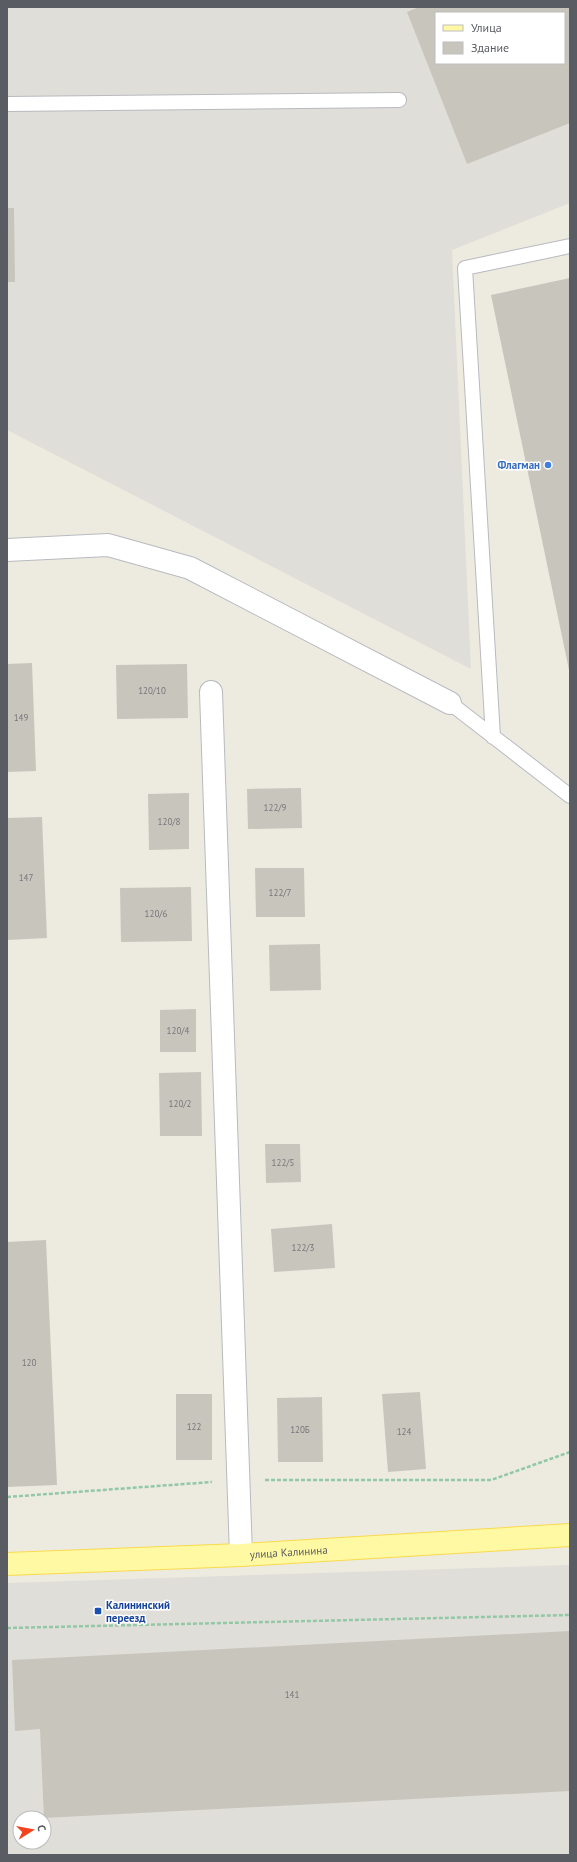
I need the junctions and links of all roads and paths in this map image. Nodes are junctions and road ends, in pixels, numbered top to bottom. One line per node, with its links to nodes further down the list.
1 (399, 100): 2 (lane)
2 (7, 104)
3 (570, 246): 7 (lane)
4 (7, 550): 6 (street)
5 (211, 692): 10 (street)
6 (450, 703): 7 (lane)
7 (494, 736): 8 (lane)
8 (570, 796)
9 (570, 1452): 10 (path)
10 (239, 1481): 11 (path); 13 (street)
11 (7, 1498)
12 (570, 1535): 13 (main road, улица Калинина)
13 (240, 1555): 14 (main road, улица Калинина)
14 (7, 1564)
15 (570, 1614): 16 (path)
16 (7, 1628)

